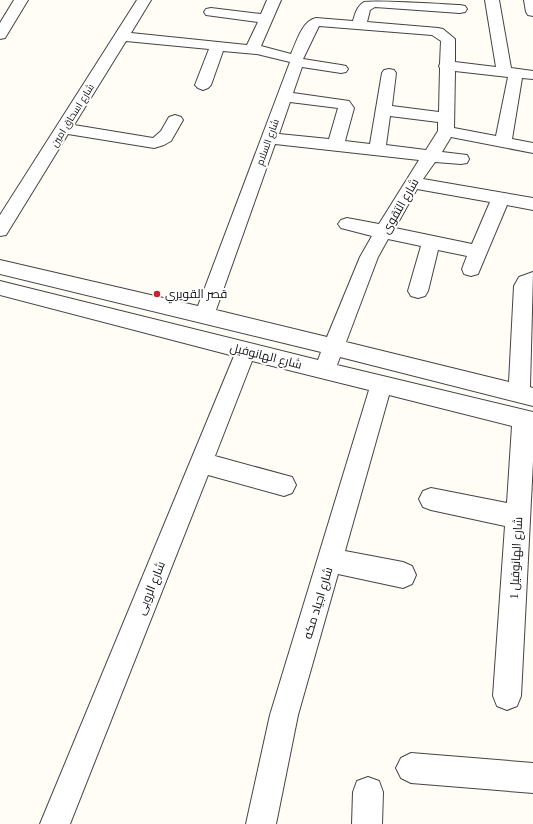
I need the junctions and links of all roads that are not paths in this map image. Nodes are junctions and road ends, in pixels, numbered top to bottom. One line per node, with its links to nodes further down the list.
1 (21, 0): 11 (street)
2 (144, 0): 12 (street, شارع اسحاق امين)
3 (274, 0): 9 (street)
4 (492, 0): 19 (street)
5 (531, 0): 8 (street)
6 (460, 9): 10 (street)
7 (211, 12): 9 (street)
8 (533, 12)
9 (266, 19): 14 (street)
10 (359, 25): 15 (street, شارع السلام); 16 (street)
11 (0, 35)
12 (122, 36): 13 (street); 26 (street, شارع اسحاق امين)
13 (217, 46): 14 (street); 21 (street)
14 (257, 50): 15 (street)
15 (297, 61): 17 (street); 22 (street, شارع السلام)
16 (446, 66): 19 (street); 25 (street)
17 (341, 69)
18 (389, 73): 23 (street)
19 (510, 73): 20 (street); 28 (street)
20 (533, 75)
21 (203, 85)
22 (284, 97): 27 (street, شارع السلام); 29 (street)
23 (383, 110): 25 (street); 31 (street)
24 (175, 120): 26 (street)
25 (446, 124): 28 (street); 32 (street, شارع التقوى)
26 (64, 128): 38 (street, شارع اسحاق امين)
27 (269, 138): 29 (street); 45 (street, شارع السلام)
28 (503, 142): 30 (street)
29 (336, 145): 31 (street)
30 (533, 148)
31 (377, 149): 32 (street)
32 (432, 155): 33 (street); 34 (street, شارع التقوى)
33 (461, 158)
34 (413, 183): 35 (street); 39 (street, شارع التقوى)
35 (501, 198): 36 (street); 40 (street)
36 (533, 204)
37 (347, 224): 39 (street)
38 (0, 230)
39 (385, 232): 40 (street); 46 (street, شارع التقوى)
40 (431, 242): 44 (street)
41 (0, 267): 45 (street, شارع الهانوفيل)
42 (533, 279): 50 (street)
43 (0, 288): 47 (street, شارع الهانوفيل)
44 (418, 291)
45 (204, 315): 46 (street, شارع الهانوفيل)
46 (333, 347): 48 (street, شارع التقوى); 50 (street, شارع الهانوفيل)
47 (246, 351): 48 (street, شارع الهانوفيل); 52 (street, شارع الروبى)
48 (325, 370): 49 (street, شارع الهانوفيل)
49 (382, 384): 51 (street, شارع الهانوفيل); 56 (street, شارع اجياد مكه)
50 (526, 395)
51 (528, 421): 55 (street, شارع الهانوفيل 1)
52 (201, 463): 53 (street); 62 (street, شارع الروبى)
53 (284, 486)
54 (431, 499): 55 (street)
55 (523, 521): 58 (street, شارع الهانوفيل 1)
56 (330, 560): 57 (street); 63 (street, شارع اجياد مكه)
57 (403, 575)
58 (508, 696)
59 (411, 768): 60 (street)
60 (533, 778)
61 (368, 792): 64 (street)
62 (55, 824)
63 (260, 824)
64 (367, 824)

